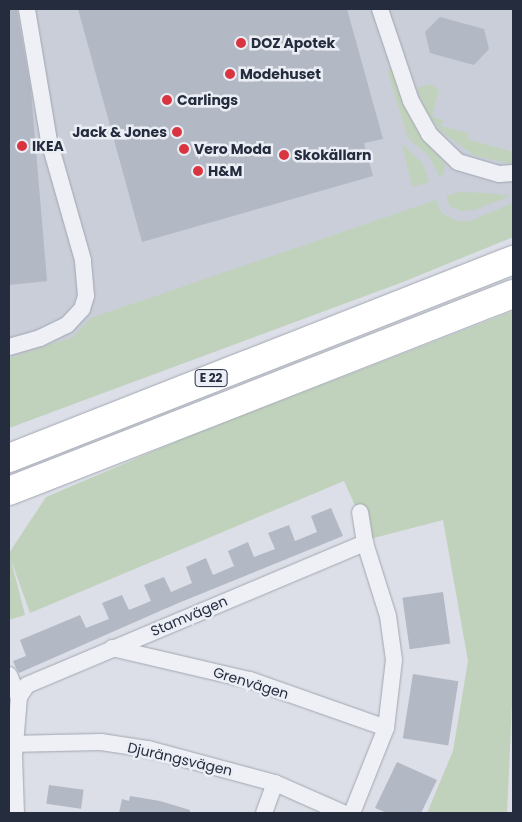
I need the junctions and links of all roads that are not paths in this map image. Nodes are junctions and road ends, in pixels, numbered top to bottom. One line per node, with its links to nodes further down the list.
1 (27, 9): 6 (street)
2 (380, 9): 3 (street)
3 (513, 173)
4 (513, 260): 7 (highway, E 22)
5 (513, 294): 8 (highway, E 22)
6 (9, 347)
7 (9, 458)
8 (9, 491)
9 (360, 512): 10 (street)
10 (365, 543): 11 (street, Stamvägen); 14 (street)
11 (112, 648): 13 (street, Stamvägen); 14 (street, Grenvägen)
12 (9, 674): 13 (street)
13 (18, 697): 15 (street)
14 (386, 728): 20 (street)
15 (12, 744): 16 (street, Djurängsvägen); 17 (street)
16 (275, 783): 18 (street); 19 (street, Djurängsvägen)
17 (16, 813)
18 (264, 813)
19 (343, 813)
20 (352, 813)

